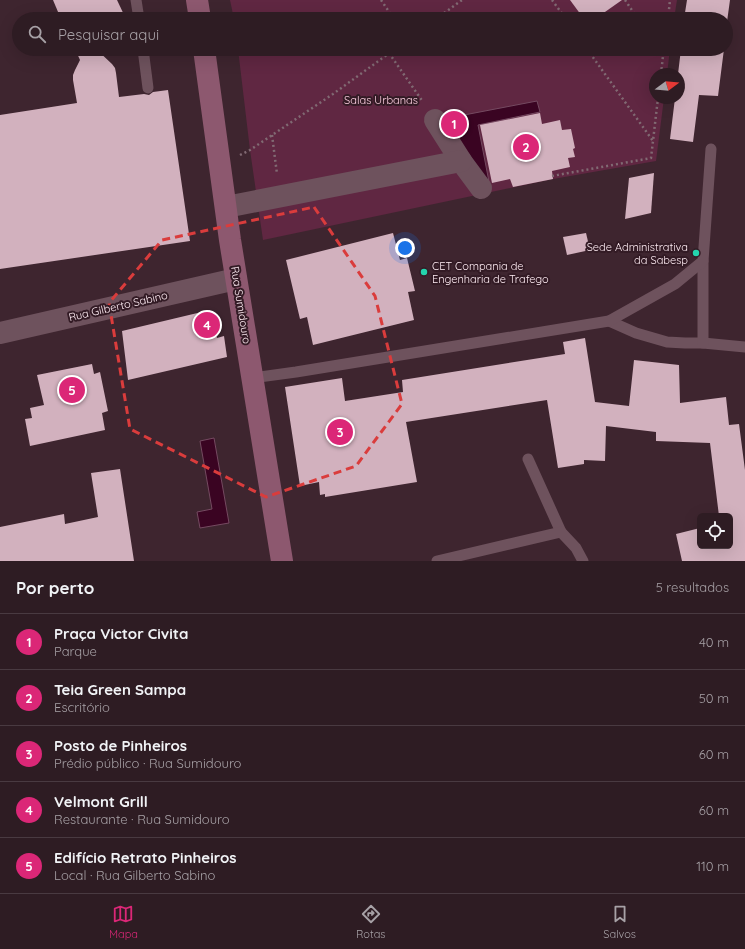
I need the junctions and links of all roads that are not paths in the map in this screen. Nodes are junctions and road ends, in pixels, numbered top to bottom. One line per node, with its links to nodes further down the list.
1 (136, 0): 3 (lane)
2 (197, 0): 4 (main road)
3 (138, 12)
4 (199, 12)
5 (144, 56): 7 (lane)
6 (205, 56): 12 (main road, Rua Sumidouro)
7 (148, 88)
8 (434, 120): 10 (street)
9 (711, 149): 13 (lane)
10 (462, 161): 11 (street); 12 (street)
11 (481, 188)
12 (226, 206): 14 (main road, Rua Sumidouro)
13 (703, 261): 15 (lane); 17 (lane)
14 (236, 279): 16 (street, Rua Gilberto Sabino); 19 (main road, Rua Sumidouro)
15 (609, 321): 17 (lane); 19 (lane)
16 (0, 333)
17 (703, 343): 18 (lane)
18 (745, 347)
19 (252, 378): 22 (main road, Rua Sumidouro)
20 (528, 459): 21 (lane)
21 (562, 532): 23 (lane); 24 (lane)
22 (282, 561)
23 (438, 561)
24 (583, 561)

